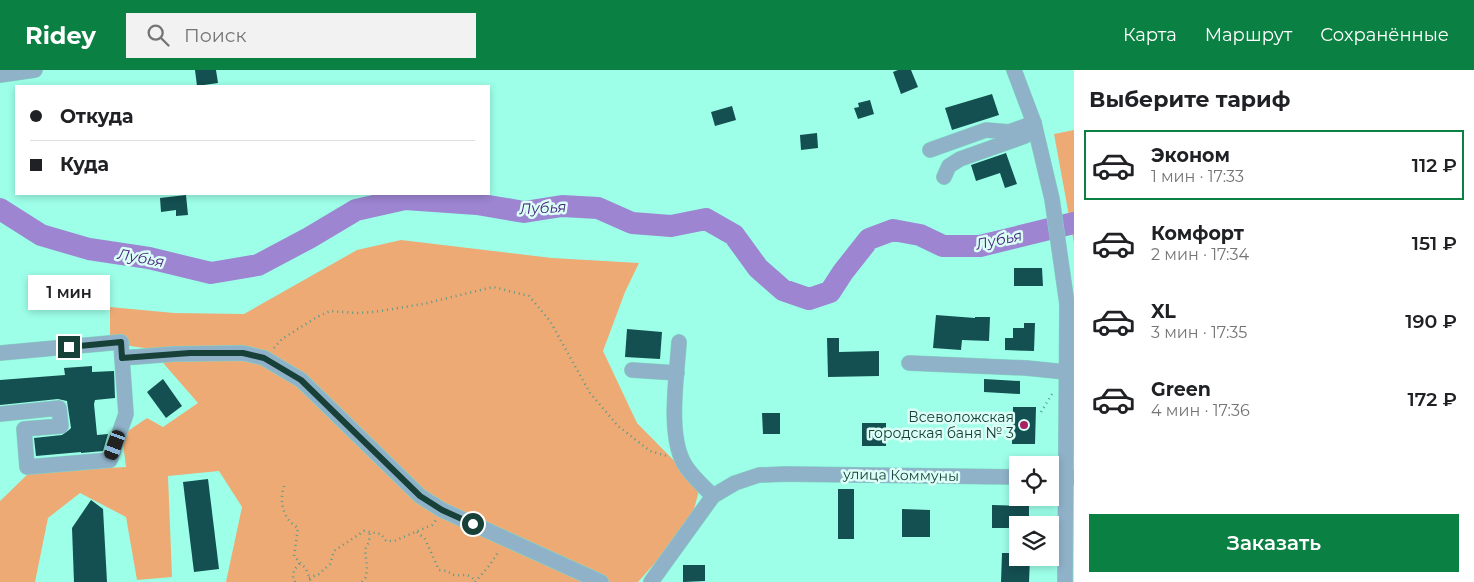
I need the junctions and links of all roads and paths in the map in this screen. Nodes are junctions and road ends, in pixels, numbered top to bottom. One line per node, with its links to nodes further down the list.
1 (36, 70): 3 (street)
2 (1014, 70): 4 (street)
3 (0, 75)
4 (1035, 128): 5 (street); 6 (street); 13 (street)
5 (930, 150)
6 (944, 177)
7 (679, 342): 14 (street)
8 (0, 353): 9 (street)
9 (122, 358): 10 (street); 17 (street)
10 (264, 358): 18 (path); 23 (street)
11 (909, 363): 13 (street)
12 (632, 370): 14 (street)
13 (1066, 372): 20 (street)
14 (677, 373): 22 (street)
15 (1053, 392): 16 (path)
16 (1042, 412)
17 (0, 414)
18 (669, 457)
19 (1009, 477): 22 (street, улица Коммуны)
20 (1070, 477): 27 (street)
21 (284, 486): 28 (path)
22 (713, 496): 35 (street)
23 (443, 511): 25 (path); 26 (street)
24 (370, 531): 25 (path); 29 (path); 32 (path)
25 (417, 532): 33 (path)
26 (503, 538): 33 (path); 34 (street)
27 (1070, 557): 36 (street)
28 (300, 563): 29 (path); 30 (path)
29 (309, 578): 31 (path)
30 (295, 582)
31 (311, 582)
32 (362, 582)
33 (475, 582)
34 (601, 582)
35 (650, 582)
36 (1065, 582)

